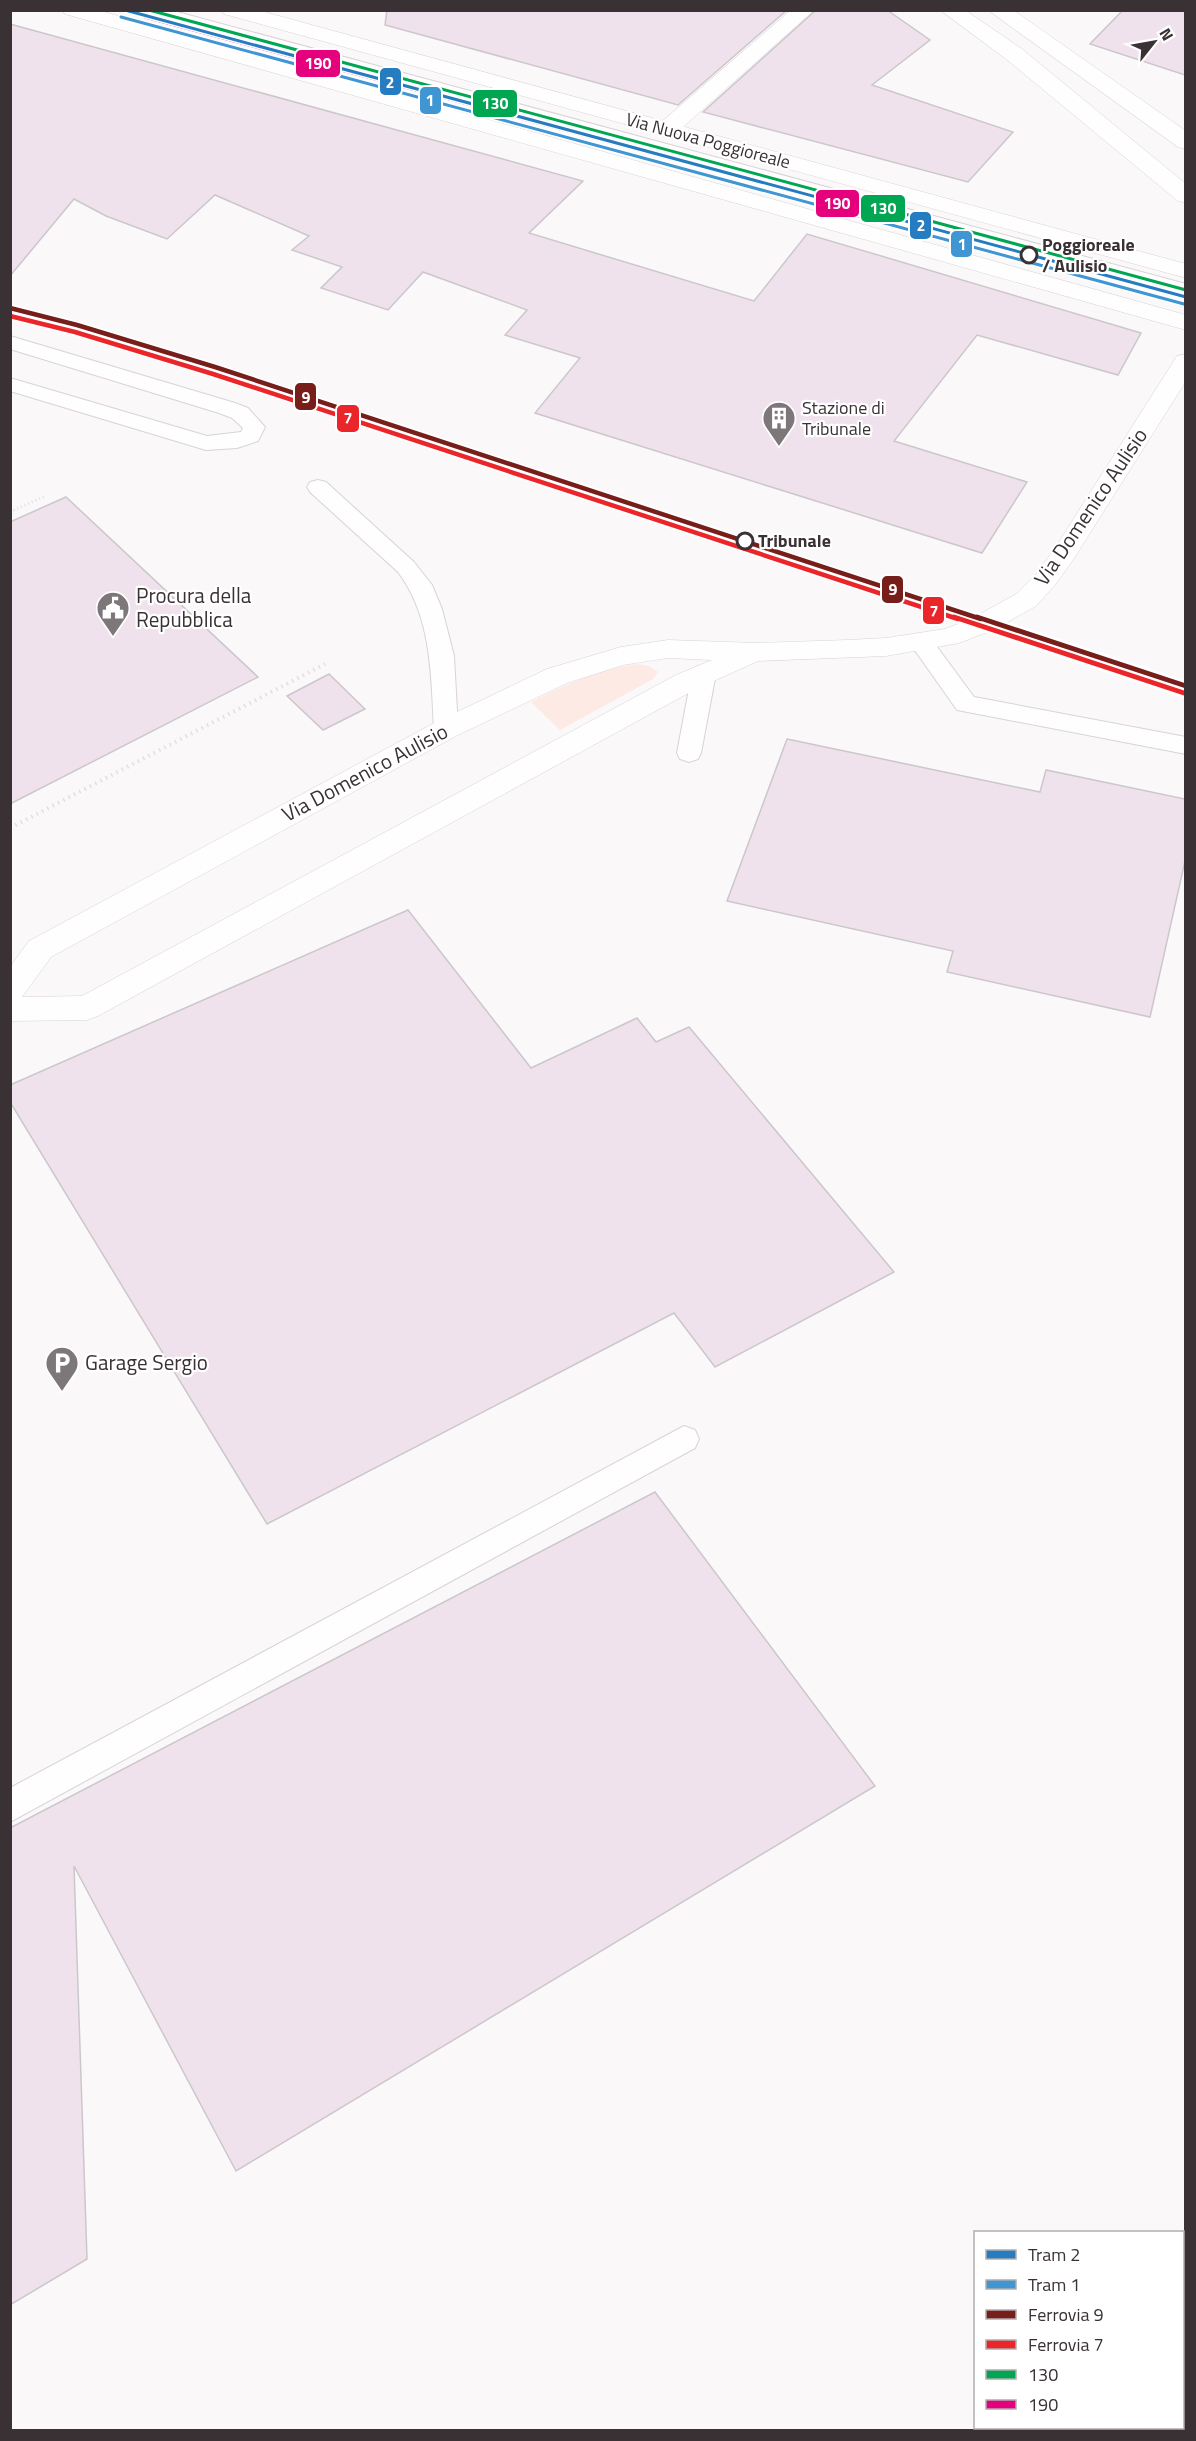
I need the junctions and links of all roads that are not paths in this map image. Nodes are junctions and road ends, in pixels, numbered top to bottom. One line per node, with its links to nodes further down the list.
1 (72, 10): 12 (main road)
2 (147, 10): 11 (lane)
3 (231, 10): 7 (main road, Via Nuova Poggioreale)
4 (804, 10): 7 (main road)
5 (950, 10): 9 (main road)
6 (998, 10): 8 (main road)
7 (666, 130): 10 (main road, Via Nuova Poggioreale)
8 (1185, 142)
9 (1185, 195)
10 (1185, 271)
11 (1185, 290)
12 (1185, 323)
13 (10, 342): 15 (lane)
14 (1185, 362): 17 (main road, Via Domenico Aulisio)
15 (10, 384)
16 (318, 487): 20 (lane)
17 (921, 642): 18 (main road, Via Domenico Aulisio); 21 (lane)
18 (758, 651): 19 (main road, Via Domenico Aulisio); 20 (main road, Via Domenico Aulisio)
19 (704, 673): 22 (lane); 24 (main road, Via Domenico Aulisio)
20 (446, 729): 23 (main road, Via Domenico Aulisio)
21 (1185, 746)
22 (688, 753)
23 (10, 991)
24 (10, 1009)
25 (684, 1439): 26 (lane)
26 (10, 1806)

